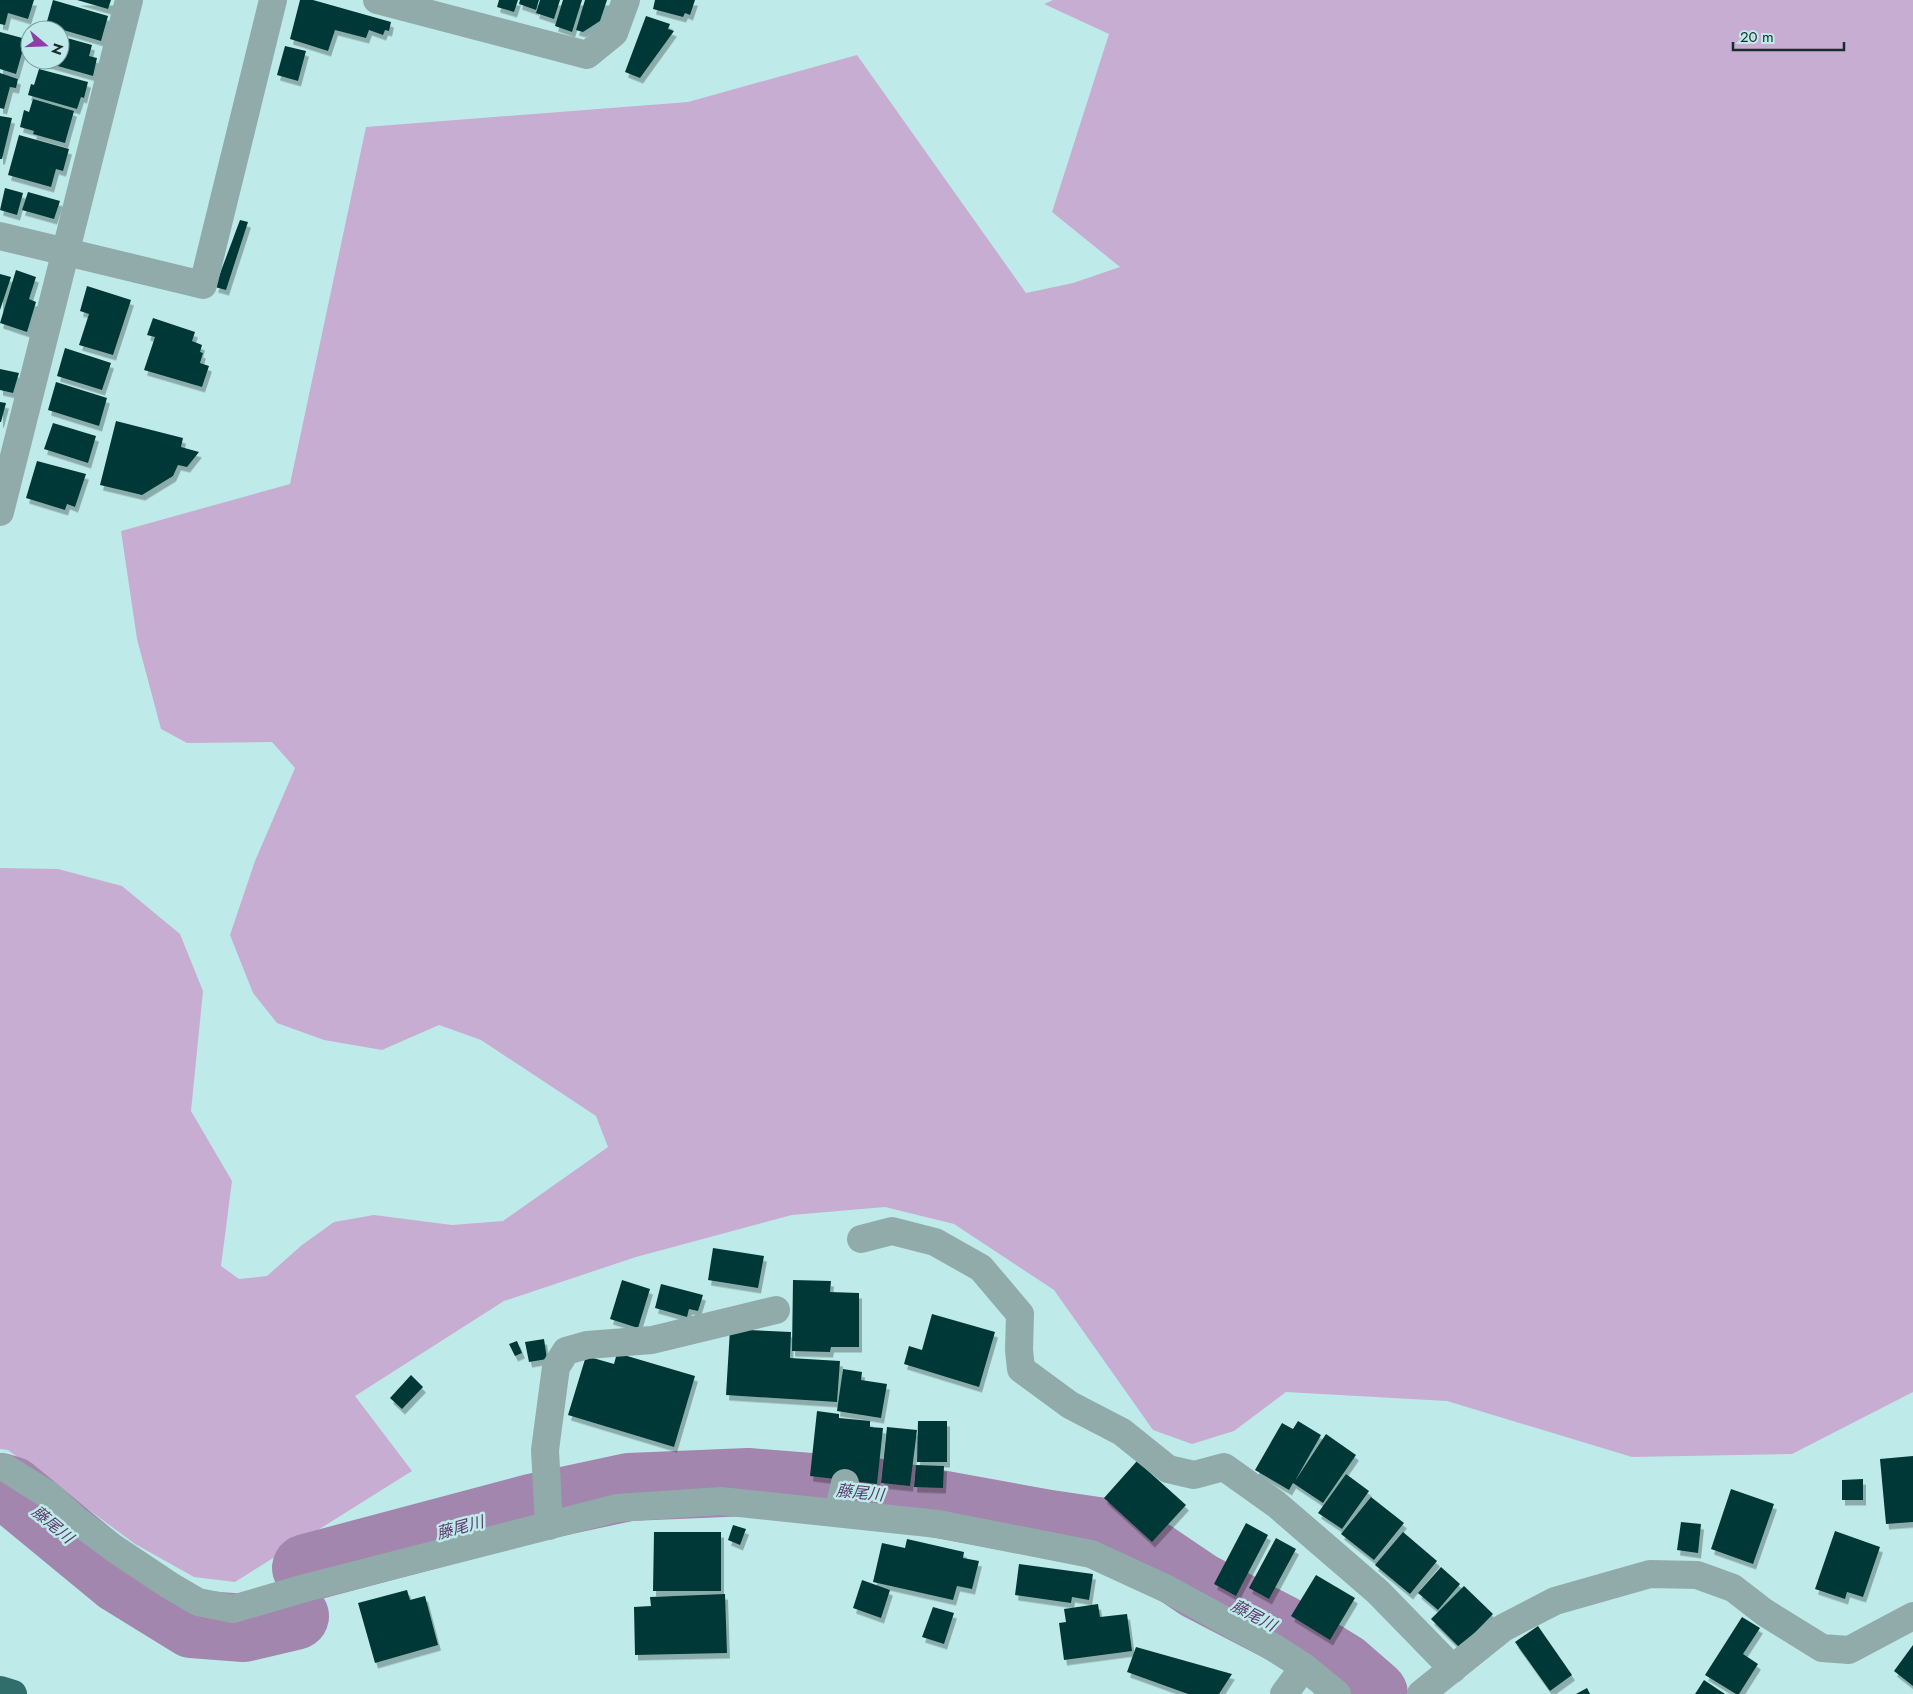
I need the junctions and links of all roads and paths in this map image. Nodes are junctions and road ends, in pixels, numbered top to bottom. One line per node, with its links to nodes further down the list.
1 (129, 0): 6 (street)
2 (274, 0): 6 (street)
3 (377, 0): 4 (street)
4 (626, 0)
5 (0, 236): 6 (street)
6 (66, 252): 7 (street)
7 (0, 512)
8 (861, 1239): 16 (street)
9 (776, 1310): 13 (street)
10 (0, 1467): 13 (street)
11 (845, 1483): 12 (street)
12 (838, 1512): 13 (street); 15 (street)
13 (549, 1526)
14 (1913, 1616): 16 (street)
15 (1304, 1667): 19 (street); 20 (street)
16 (1453, 1669): 21 (street)
17 (0, 1690): 18 (highway)
18 (13, 1694)
19 (1284, 1694)
20 (1337, 1694)
21 (1421, 1694)

